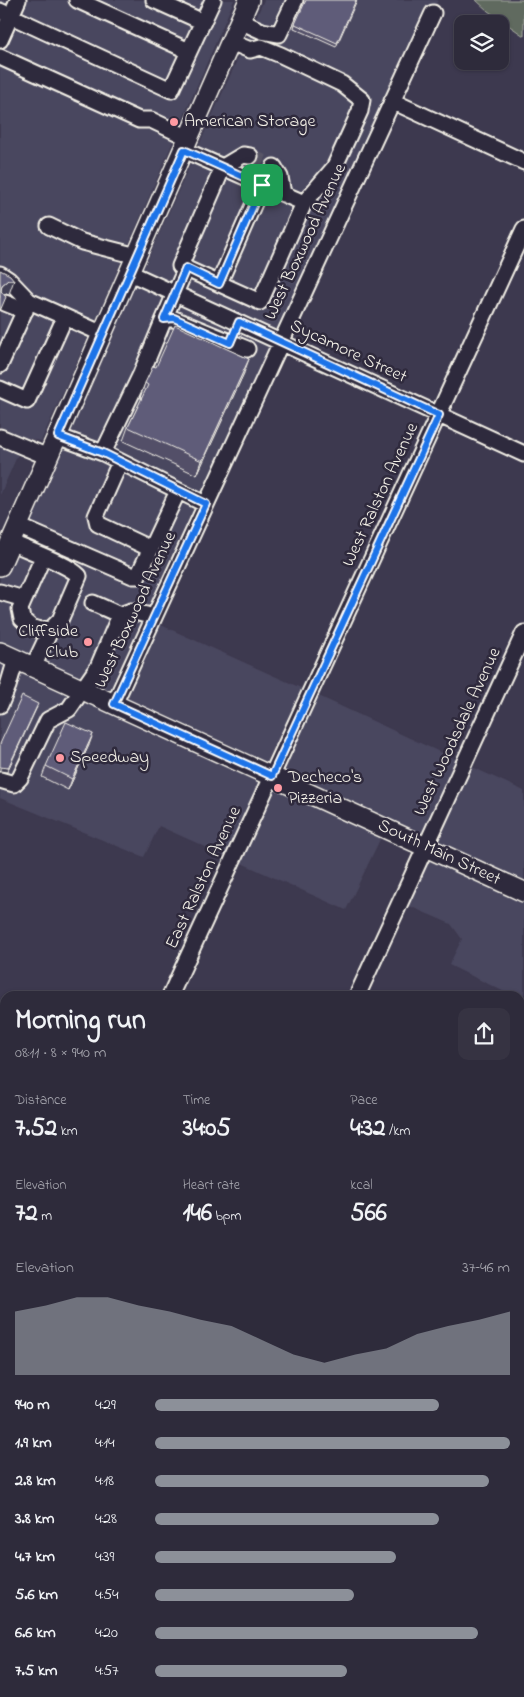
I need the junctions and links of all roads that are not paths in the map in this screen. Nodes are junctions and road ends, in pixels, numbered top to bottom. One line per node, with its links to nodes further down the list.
1 (18, 0): 8 (street)
2 (77, 0): 13 (street)
3 (154, 0): 9 (street)
4 (213, 0): 9 (street)
5 (249, 0): 10 (main road)
6 (295, 0): 10 (street)
7 (433, 13): 15 (street, West Boxwood Avenue)
8 (5, 14): 11 (street); 13 (street)
9 (203, 22): 13 (street)
10 (240, 22): 12 (main road)
11 (0, 40)
12 (231, 42): 16 (main road); 23 (street)
13 (189, 51)
14 (0, 57): 16 (street)
15 (392, 101): 18 (street); 37 (street, West Boxwood Avenue)
16 (186, 144): 19 (street); 26 (main road)
17 (250, 156): 19 (street)
18 (524, 162)
19 (223, 167): 21 (street); 27 (street)
20 (274, 167): 22 (street)
21 (262, 185): 22 (street); 29 (street)
22 (283, 194): 23 (street)
23 (304, 203): 29 (street)
24 (49, 226): 26 (street, Sycamore Street)
25 (524, 229): 42 (street, West Ralston Avenue)
26 (133, 264): 30 (street, Sycamore Street); 36 (main road)
27 (186, 268): 29 (street); 30 (street)
28 (0, 274): 32 (street)
29 (219, 284)
30 (174, 293): 34 (street); 35 (street, Sycamore Street)
31 (5, 303): 32 (street)
32 (27, 306): 33 (street); 40 (street)
33 (65, 317): 36 (street); 41 (street)
34 (164, 319): 38 (street); 45 (street)
35 (239, 322): 37 (street, Sycamore Street); 38 (street)
36 (103, 334): 43 (main road)
37 (281, 342): 42 (street, Sycamore Street); 50 (street, West Boxwood Avenue)
38 (230, 343): 39 (street)
39 (247, 350)
40 (0, 365)
41 (0, 389)
42 (439, 415): 46 (street, Sycamore Street); 66 (street, West Ralston Avenue)
43 (58, 436): 45 (street); 47 (main road)
44 (0, 437): 47 (street)
45 (103, 453): 48 (street)
46 (524, 454)
47 (48, 456): 51 (main road)
48 (120, 462): 49 (street); 52 (street)
49 (178, 490): 50 (street); 52 (street)
50 (206, 504): 59 (street, West Boxwood Avenue)
51 (14, 534): 52 (street); 53 (street); 54 (main road)
52 (151, 548)
53 (43, 557): 56 (street); 60 (street)
54 (0, 566)
55 (0, 592): 56 (street)
56 (24, 599): 60 (street)
57 (93, 603): 58 (street)
58 (120, 615): 59 (street); 63 (street)
59 (154, 617): 64 (street, West Boxwood Avenue)
60 (51, 629): 62 (street)
61 (524, 633): 68 (street, West Woodsdale Avenue)
62 (16, 659): 63 (main road, South Main Street); 65 (street)
63 (82, 690): 64 (main road, South Main Street); 67 (street)
64 (114, 704): 66 (main road, South Main Street)
65 (0, 705)
66 (272, 776): 68 (main road, South Main Street); 70 (street, East Ralston Avenue)
67 (0, 780)
68 (425, 847): 69 (main road, South Main Street); 71 (street, West Woodsdale Avenue)
69 (524, 892)
70 (172, 991)
71 (358, 991)

